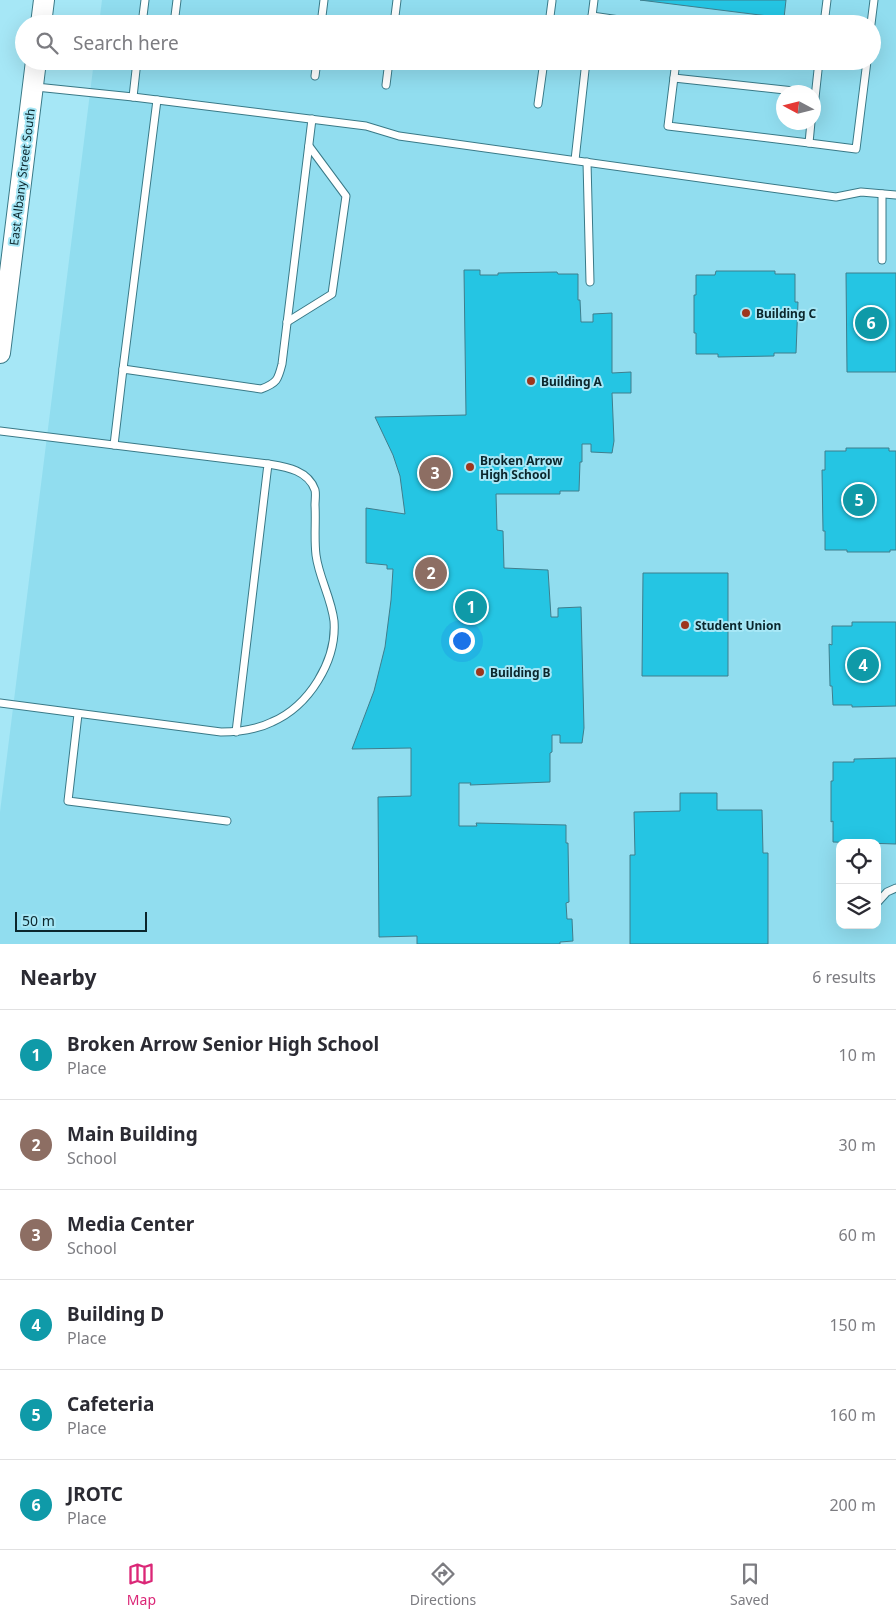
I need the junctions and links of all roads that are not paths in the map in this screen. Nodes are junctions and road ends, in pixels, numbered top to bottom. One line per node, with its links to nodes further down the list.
1 (44, 0): 10 (street)
2 (145, 0): 11 (lane)
3 (177, 0): 12 (lane)
4 (324, 0): 13 (lane)
5 (397, 0): 14 (lane)
6 (594, 0): 16 (lane)
7 (827, 0): 17 (lane)
8 (874, 0): 18 (lane)
9 (552, 1): 15 (lane)
10 (42, 15)
11 (143, 15)
12 (175, 15)
13 (322, 15)
14 (395, 15)
15 (550, 15)
16 (592, 15)
17 (825, 15)
18 (872, 15)
19 (35, 70): 32 (street, East Albany Street South)
20 (136, 70): 34 (lane)
21 (316, 70): 28 (lane)
22 (388, 70): 30 (lane)
23 (543, 70): 36 (lane)
24 (585, 70): 41 (lane)
25 (675, 70): 29 (lane)
26 (818, 70): 31 (lane)
27 (866, 70): 39 (lane)
28 (315, 76)
29 (674, 78): 33 (lane); 39 (lane)
30 (386, 85)
31 (815, 85)
32 (33, 87): 34 (lane); 48 (street, East Albany Street South)
33 (776, 89)
34 (133, 97): 35 (lane)
35 (157, 100): 37 (lane); 49 (lane)
36 (538, 104)
37 (312, 119): 40 (lane); 41 (lane)
38 (811, 130): 39 (lane)
39 (809, 143)
40 (309, 146): 47 (lane); 47 (lane)
41 (574, 160): 42 (lane)
42 (587, 162): 43 (lane); 46 (lane)
43 (882, 194): 44 (lane); 45 (lane)
44 (896, 196)
45 (882, 260)
46 (590, 282)
47 (287, 322): 49 (lane)
48 (0, 353)
49 (123, 369): 51 (lane)
50 (0, 431): 51 (lane)
51 (114, 445): 52 (lane)
52 (268, 464): 55 (lane); 55 (lane)
53 (0, 703): 54 (lane)
54 (78, 714): 55 (lane); 56 (lane)
55 (236, 732)
56 (227, 821)
57 (896, 888): 58 (lane)
58 (881, 899)

